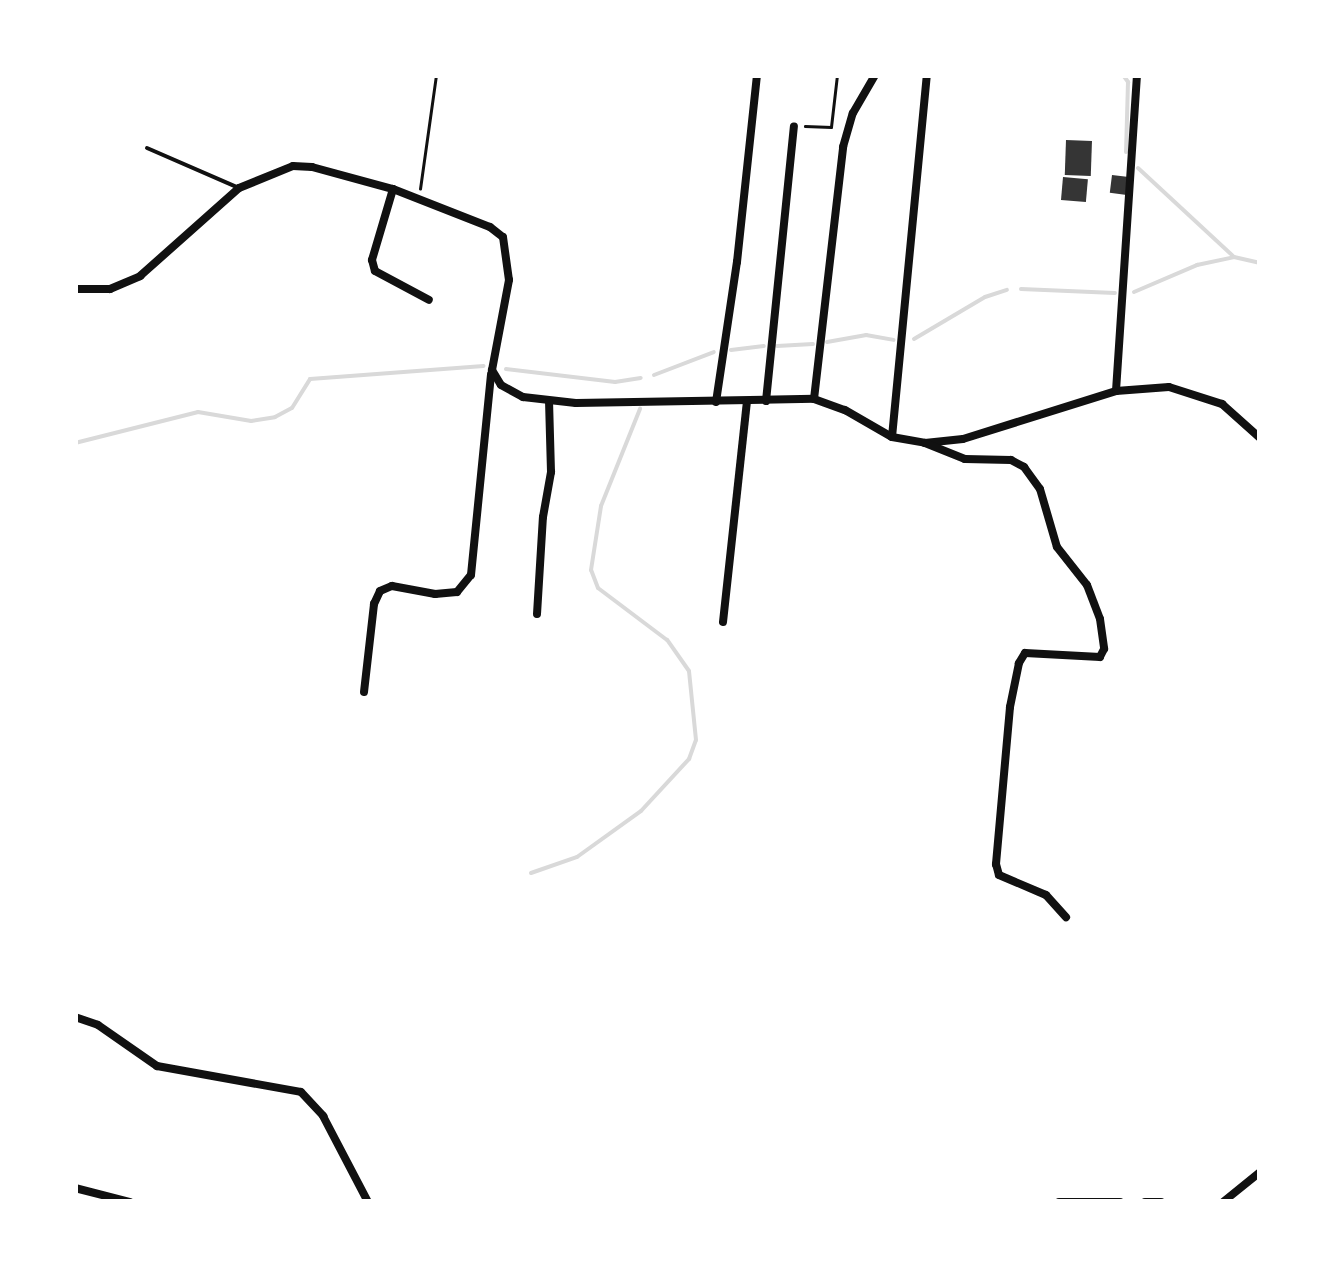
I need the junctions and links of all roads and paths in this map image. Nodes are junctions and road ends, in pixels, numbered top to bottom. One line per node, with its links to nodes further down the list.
1 (436, 75): 11 (path)
2 (757, 75): 19 (street)
3 (837, 75): 7 (path)
4 (875, 75): 16 (street)
5 (927, 75): 21 (street)
6 (1137, 75): 15 (street)
7 (794, 126): 17 (street)
8 (147, 148): 9 (lane)
9 (239, 188): 10 (street); 12 (street)
10 (393, 190): 11 (street); 13 (street)
11 (418, 200): 14 (street)
12 (75, 289)
13 (429, 300)
14 (492, 370): 18 (street); 26 (street)
15 (1116, 391): 22 (street); 23 (street)
16 (814, 399): 17 (street); 21 (street)
17 (766, 401): 20 (street)
18 (549, 402): 19 (street); 24 (street)
19 (716, 402): 20 (street)
20 (748, 402): 25 (street)
21 (892, 437): 23 (street)
22 (1260, 438)
23 (926, 444): 27 (street)
24 (537, 614)
25 (723, 622)
26 (364, 692)
27 (1066, 917)
28 (75, 1018): 32 (street)
29 (1260, 1172): 37 (street)
30 (75, 1188): 31 (street)
31 (130, 1202)
32 (368, 1202)
33 (1058, 1202): 34 (street)
34 (1120, 1202)
35 (1145, 1202): 36 (street)
36 (1161, 1202)
37 (1223, 1202)

